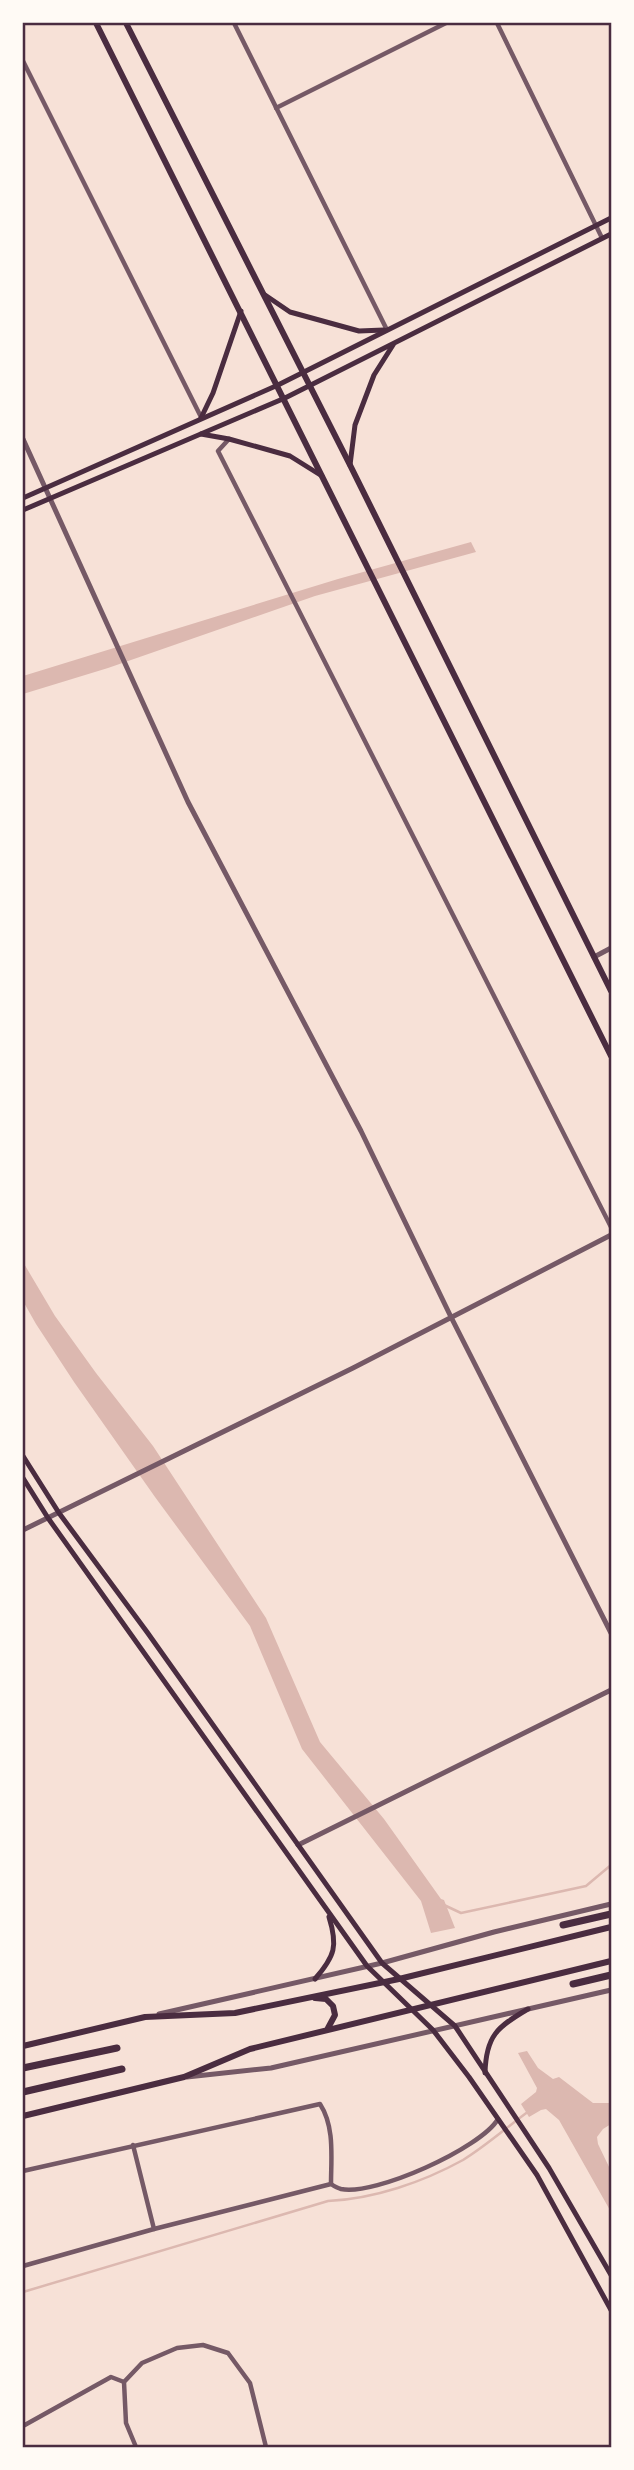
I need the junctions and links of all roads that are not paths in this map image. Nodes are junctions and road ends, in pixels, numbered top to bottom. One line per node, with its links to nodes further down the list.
1 (96, 23): 13 (main road)
2 (126, 23): 12 (main road)
3 (234, 23): 7 (street)
4 (446, 23): 7 (street)
5 (497, 23): 9 (street)
6 (23, 61): 20 (street)
7 (276, 108): 14 (street)
8 (611, 218): 9 (main road)
9 (596, 225): 11 (street); 14 (main road)
10 (611, 234): 11 (main road)
11 (602, 238): 15 (main road)
12 (265, 295): 14 (main road); 16 (main road)
13 (241, 311): 17 (main road); 20 (main road)
14 (387, 330): 16 (main road)
15 (393, 345): 18 (main road); 24 (main road)
16 (303, 372): 17 (main road); 18 (main road)
17 (278, 384): 19 (main road); 20 (main road)
18 (309, 386): 19 (main road); 24 (main road)
19 (285, 398): 21 (main road); 25 (main road)
20 (201, 418): 26 (main road)
21 (197, 434): 23 (main road); 28 (main road)
22 (23, 439): 26 (street)
23 (229, 439): 25 (main road); 34 (street)
24 (350, 465): 31 (main road)
25 (323, 476): 33 (main road)
26 (45, 488): 27 (main road); 28 (street)
27 (23, 498)
28 (51, 498): 29 (main road); 36 (street)
29 (23, 510)
30 (611, 948): 31 (street)
31 (594, 957): 32 (main road)
32 (611, 991)
33 (611, 1056)
34 (611, 1227)
35 (611, 1235): 36 (street)
36 (451, 1317): 39 (street); 42 (street)
37 (23, 1456): 39 (main road)
38 (23, 1478): 40 (main road)
39 (59, 1513): 40 (street); 44 (main road)
40 (48, 1518): 41 (street); 46 (main road)
41 (23, 1530)
42 (611, 1633)
43 (611, 1690): 44 (street)
44 (298, 1845): 51 (main road)
45 (611, 1904): 51 (street)
46 (327, 1911): 52 (main road); 54 (main road)
47 (611, 1914): 48 (highway)
48 (563, 1925)
49 (611, 1927): 55 (main road)
50 (611, 1961): 60 (main road)
51 (382, 1962): 52 (street); 55 (main road)
52 (367, 1966): 54 (street); 56 (main road)
53 (611, 1975): 57 (highway)
54 (315, 1979): 63 (street)
55 (399, 1979): 56 (main road); 60 (main road)
56 (383, 1982): 59 (main road); 61 (main road)
57 (573, 1983)
58 (611, 1990): 62 (street)
59 (306, 1998): 63 (main road); 65 (main road)
60 (428, 2005): 61 (main road); 64 (main road)
61 (410, 2009): 65 (main road); 66 (main road)
62 (528, 2009): 64 (street); 71 (main road)
63 (145, 2017): 67 (main road)
64 (455, 2026): 66 (street); 71 (main road)
65 (327, 2029): 72 (main road)
66 (433, 2030): 72 (street); 75 (main road)
67 (23, 2046)
68 (117, 2048): 69 (highway)
69 (23, 2068)
70 (122, 2069): 73 (highway)
71 (485, 2073): 81 (main road)
72 (184, 2077): 74 (main road)
73 (23, 2092)
74 (23, 2116)
75 (499, 2120): 78 (street); 82 (main road)
76 (133, 2145): 77 (street); 78 (street); 79 (street)
77 (23, 2171)
78 (331, 2184): 79 (street)
79 (154, 2229): 80 (street)
80 (23, 2266)
81 (611, 2275)
82 (611, 2311)
83 (124, 2382): 84 (street); 85 (street); 86 (street)
84 (23, 2426)
85 (136, 2447)
86 (266, 2447)

